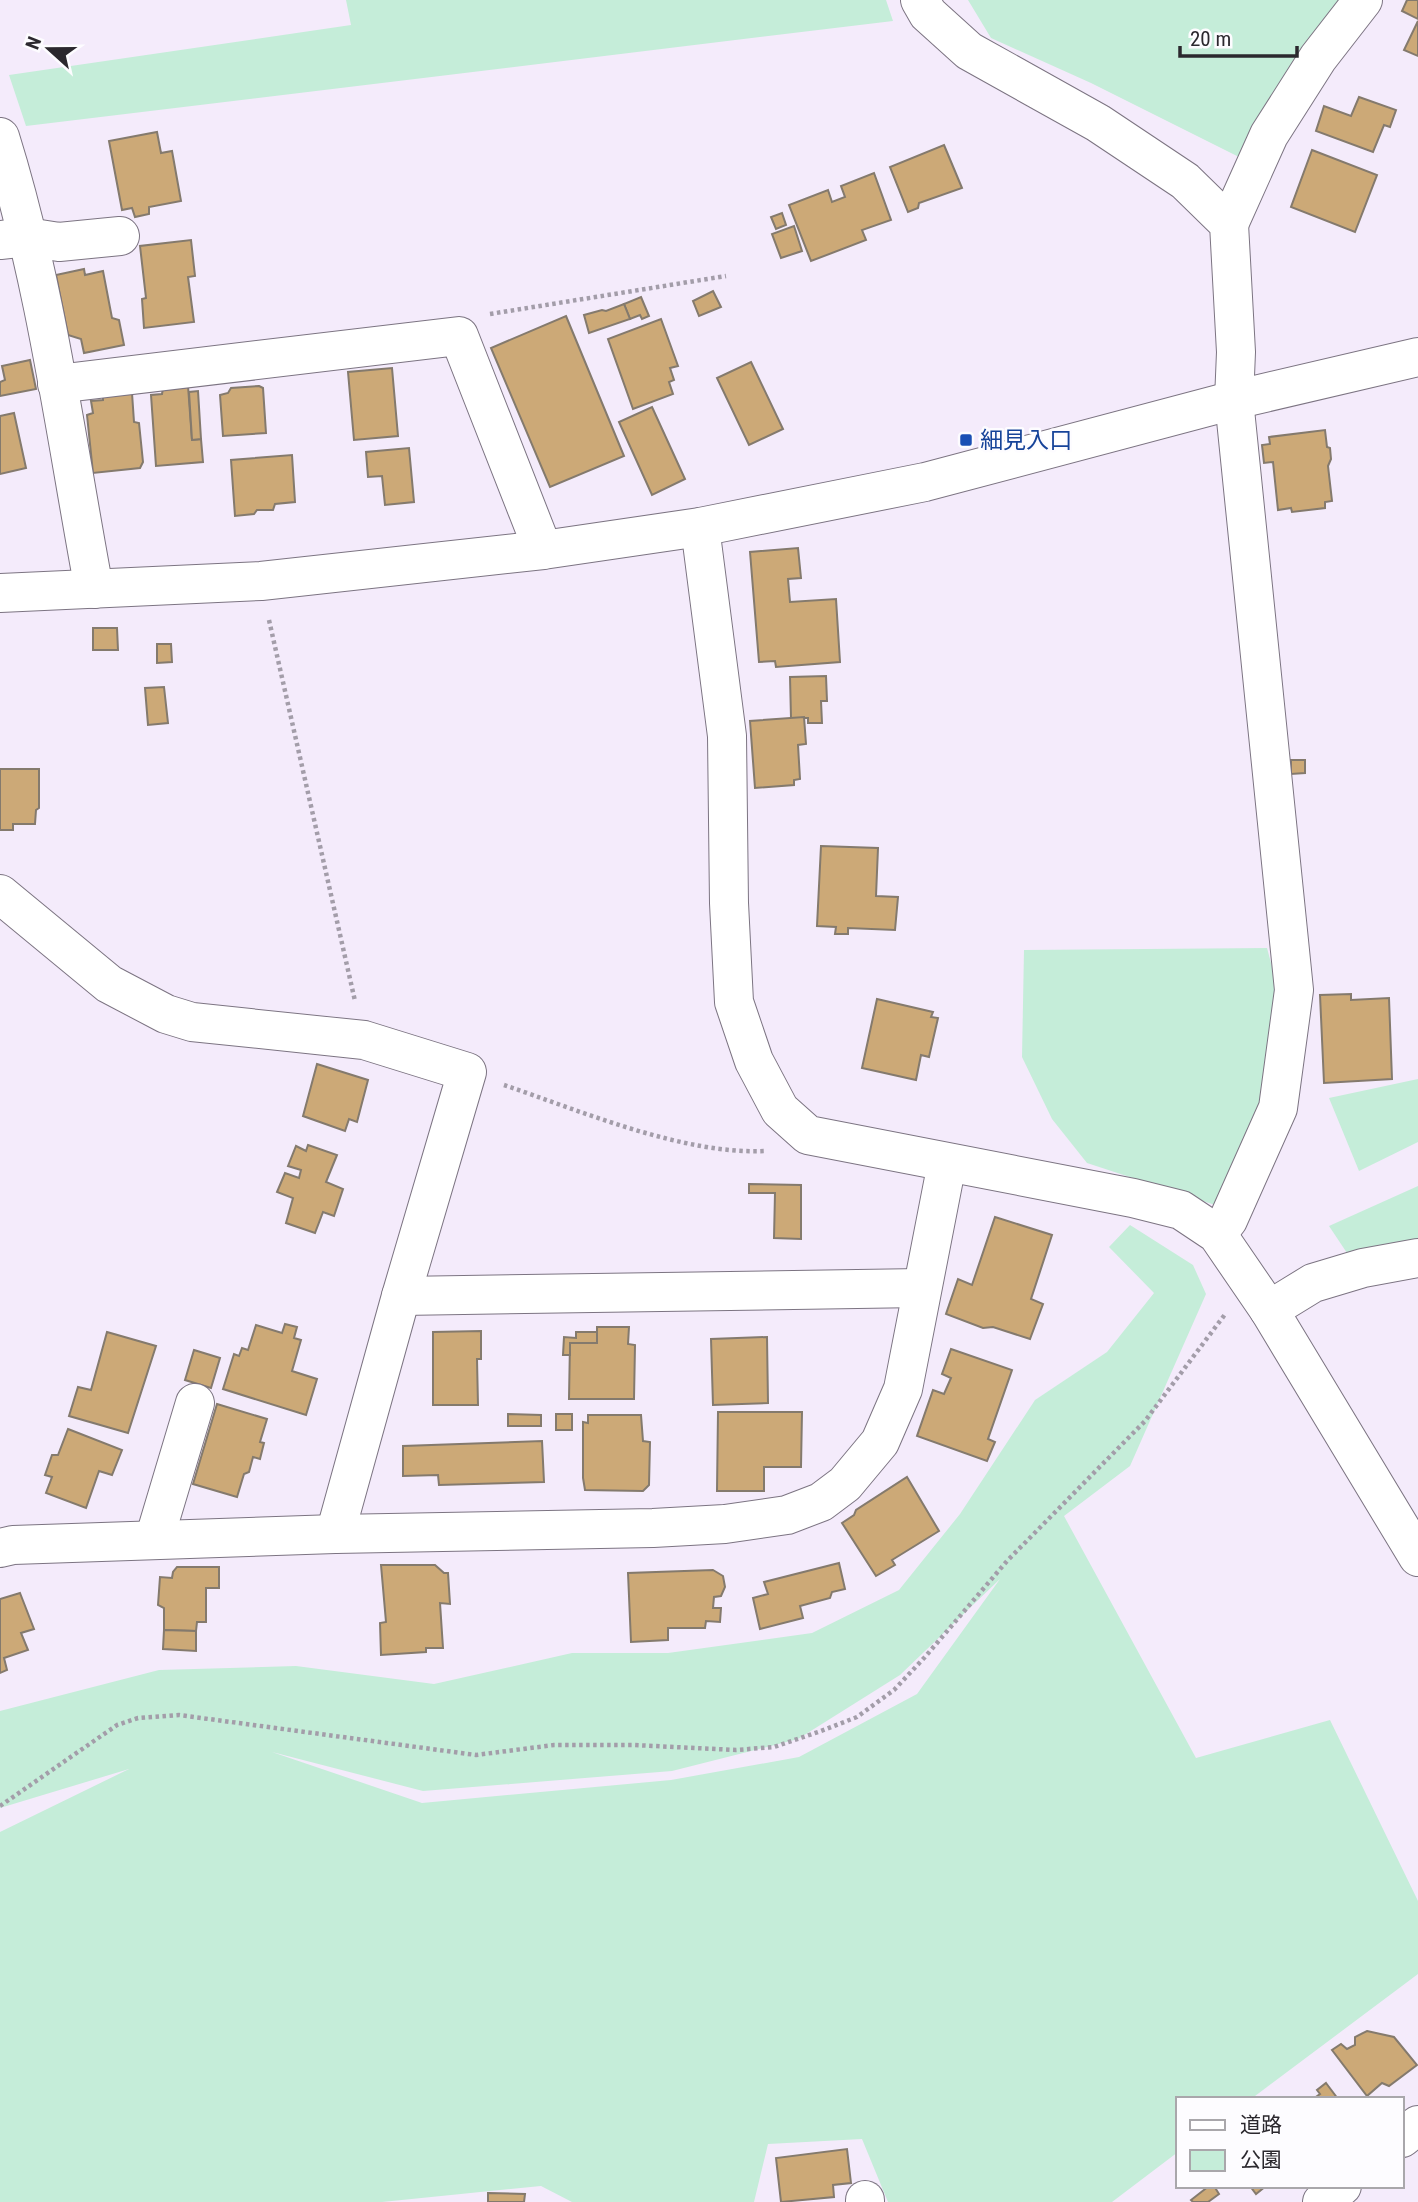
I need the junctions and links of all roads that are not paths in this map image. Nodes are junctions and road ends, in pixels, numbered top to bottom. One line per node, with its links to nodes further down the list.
1 (920, 0): 4 (street)
2 (1363, 0): 4 (street)
3 (0, 137): 6 (street)
4 (1229, 224): 9 (street)
5 (120, 236): 6 (street)
6 (14, 238): 8 (street)
7 (1418, 356): 9 (street)
8 (57, 384): 11 (street); 12 (street)
9 (1234, 400): 10 (street); 16 (street)
10 (700, 527): 11 (street); 15 (street)
11 (543, 550): 12 (street)
12 (94, 589): 13 (street)
13 (0, 593)
14 (0, 894): 19 (street)
15 (947, 1163): 16 (street); 18 (street)
16 (1217, 1234): 20 (street)
17 (1418, 1258): 20 (street)
18 (921, 1288): 19 (street); 22 (street)
19 (401, 1296): 22 (street)
20 (1262, 1299): 25 (street)
21 (195, 1403): 23 (street)
22 (334, 1534): 23 (street)
23 (154, 1540): 24 (street)
24 (0, 1548)
25 (1418, 1557)
26 (1340, 2188): 27 (street)
27 (1322, 2202)

